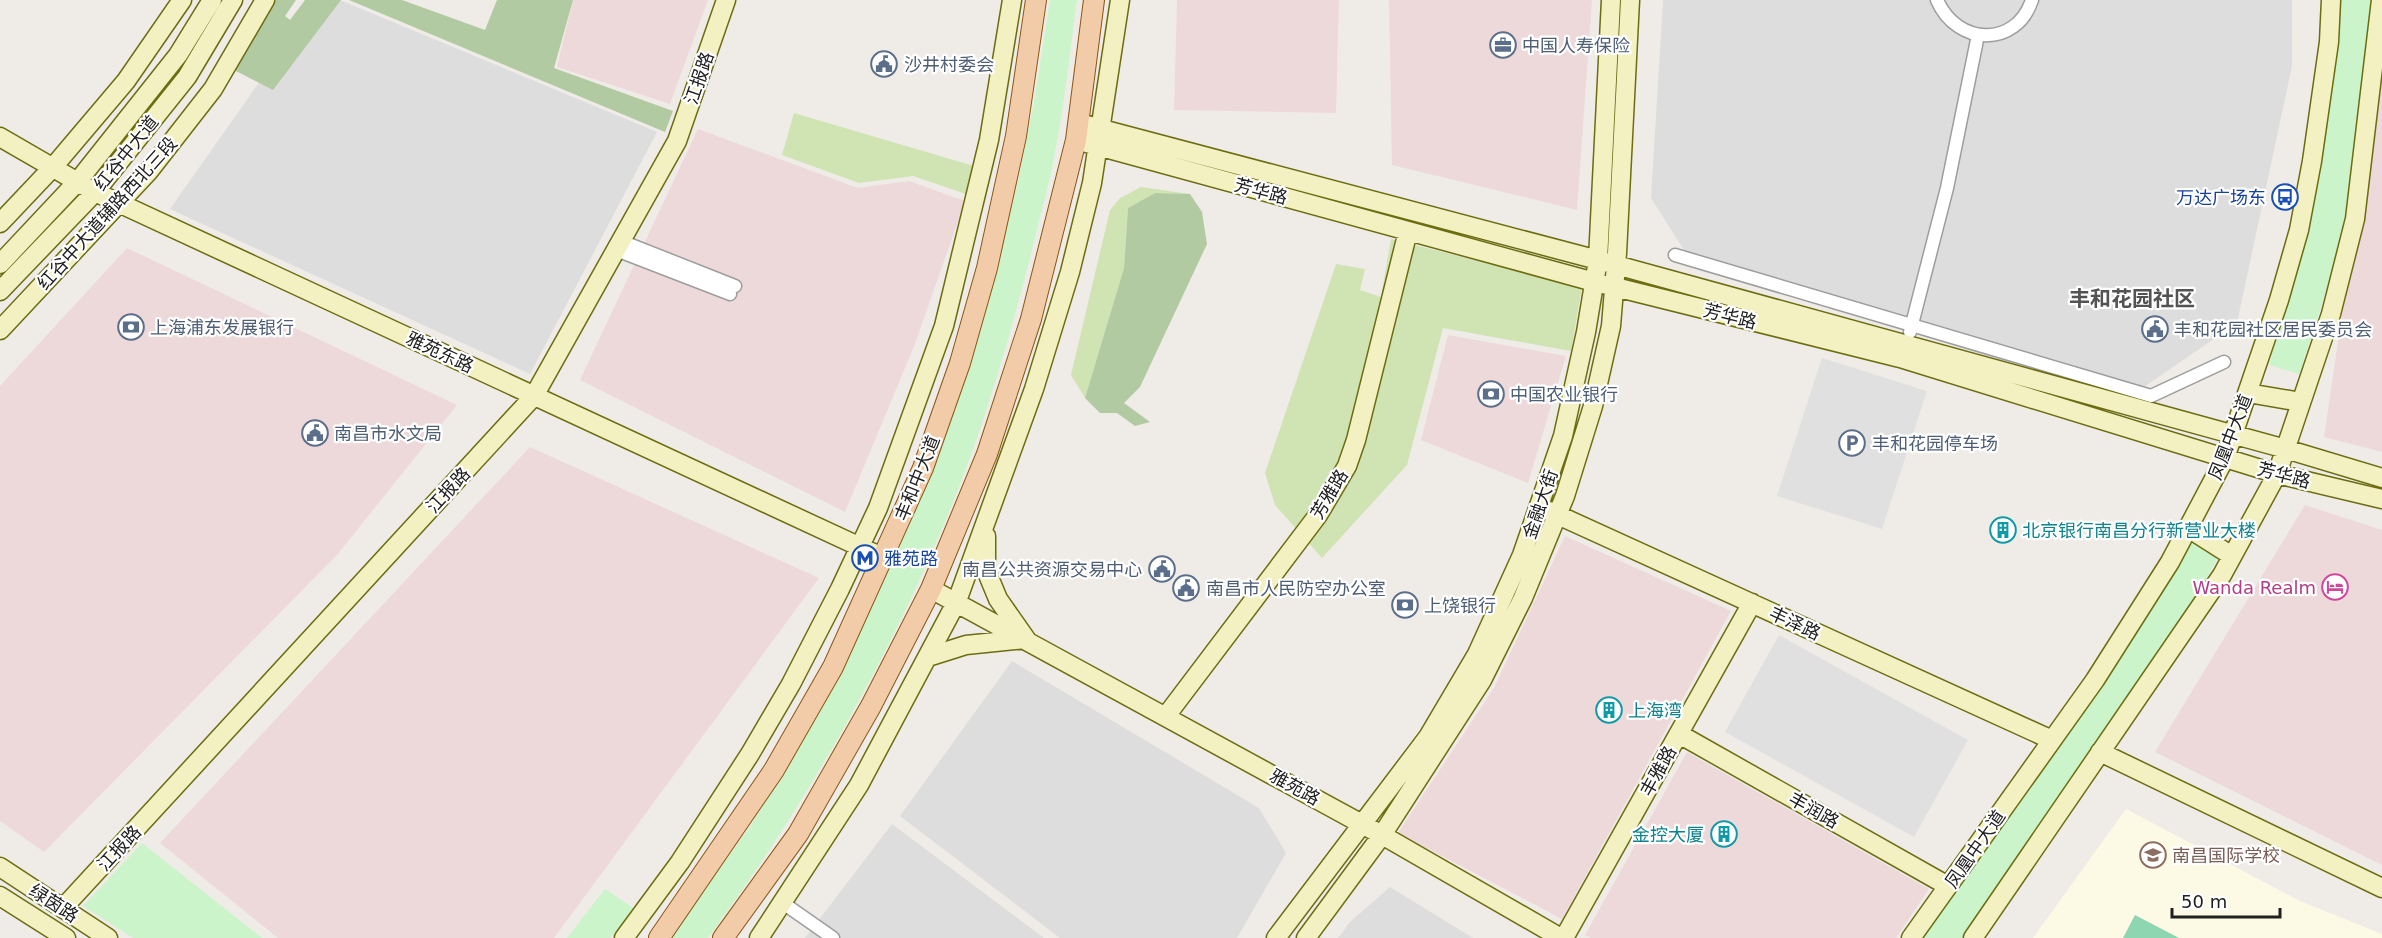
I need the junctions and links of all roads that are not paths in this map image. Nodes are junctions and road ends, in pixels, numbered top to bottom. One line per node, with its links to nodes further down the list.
1 (182, 0): 20 (street)
2 (212, 0): 21 (street, 红谷中大道)
3 (233, 0): 22 (street, 红谷中大道)
4 (265, 0): 23 (street, 红谷中大道辅路西北三段)
5 (726, 0): 26 (street, 江报路)
6 (1012, 0): 52 (street)
7 (1036, 0): 54 (main road, 丰和中大道)
8 (1094, 0): 17 (main road)
9 (1120, 0): 19 (street)
10 (1611, 0): 28 (street, 金融大街)
11 (1630, 0): 30 (street, 金融大街)
12 (1937, 0): 16 (street)
13 (2032, 0): 16 (street)
14 (2331, 0): 39 (street, 凤凰中大道)
15 (2381, 0): 41 (street)
16 (1978, 35): 35 (street)
17 (1078, 132): 19 (street, 芳华路); 55 (main road)
18 (0, 137): 20 (street, 雅苑东路)
19 (1099, 137): 25 (street, 芳华路); 28 (street, 芳华路); 50 (street)
20 (54, 166): 21 (street, 雅苑东路); 24 (street)
21 (78, 181): 22 (street, 雅苑东路); 29 (street, 红谷中大道)
22 (95, 192): 23 (street, 雅苑东路); 34 (street, 红谷中大道)
23 (119, 203): 36 (street, 红谷中大道辅路西北三段); 40 (street, 雅苑东路)
24 (0, 223)
25 (1408, 231): 31 (street, 芳华路); 60 (street, 芳雅路)
26 (618, 245): 33 (street); 40 (street, 江报路)
27 (1675, 255): 35 (street)
28 (1598, 260): 30 (street, 芳华路); 31 (street, 金融大街)
29 (0, 264)
30 (1616, 265): 32 (street, 金融大街); 37 (street, 芳华路)
31 (1593, 282): 32 (street, 芳华路); 48 (street, 金融大街)
32 (1614, 287): 44 (street, 芳华路); 49 (street, 金融大街)
33 (732, 290)
34 (0, 291)
35 (1912, 327): 37 (street); 38 (street)
36 (0, 330)
37 (1907, 345): 42 (street, 芳华路)
38 (2224, 362)
39 (2248, 393): 41 (street); 42 (street, 凤凰中大道)
40 (534, 396): 52 (street, 雅苑东路); 71 (street, 江报路)
41 (2301, 402): 43 (street)
42 (2234, 435): 43 (street, 芳华路); 44 (street, 凤凰中大道)
43 (2286, 449): 45 (street); 46 (street, 芳华路)
44 (2226, 458): 45 (street, 芳华路); 51 (street, 凤凰中大道)
45 (2277, 474): 47 (street, 芳华路); 53 (street)
46 (2382, 478)
47 (2382, 499)
48 (1539, 507): 49 (street, 丰泽路); 64 (street, 金融大街)
49 (1558, 514): 57 (street, 丰泽路); 65 (street, 金融大街)
50 (986, 524): 56 (street); 58 (street)
51 (2188, 528): 53 (street); 62 (street, 凤凰中大道)
52 (860, 547): 54 (street, 雅苑东路); 75 (street)
53 (2232, 556): 63 (street)
54 (884, 558): 76 (main road, 丰和中大道)
55 (932, 589): 56 (street, 雅苑路); 77 (main road)
56 (957, 601): 58 (street, 雅苑路); 59 (street)
57 (1752, 603): 61 (street, 丰雅路); 62 (street, 丰泽路)
58 (1026, 639): 59 (street); 60 (street, 雅苑路)
59 (928, 657): 70 (street)
60 (1166, 716): 64 (street, 雅苑路)
61 (1679, 734): 67 (street, 丰润路); 82 (street, 丰雅路)
62 (2052, 740): 67 (street, 凤凰中大道)
63 (2100, 752): 68 (street); 84 (street)
64 (1363, 825): 65 (street, 雅苑路); 80 (street, 金融大街)
65 (1382, 835): 81 (street, 金融大街); 82 (street, 雅苑路)
66 (0, 867): 71 (street, 绿茵路)
67 (1948, 886): 83 (street, 凤凰中大道)
68 (2382, 888)
69 (0, 896): 72 (street, 绿茵路)
70 (783, 903): 78 (street); 79 (street)
71 (63, 908): 74 (street, 绿茵路)
72 (41, 932): 73 (street, 绿茵路)
73 (66, 938)
74 (108, 938)
75 (624, 938)
76 (659, 938)
77 (723, 938)
78 (759, 938)
79 (833, 938)
80 (1276, 938)
81 (1306, 938)
82 (1563, 938)
83 (1911, 938)
84 (1973, 938)

